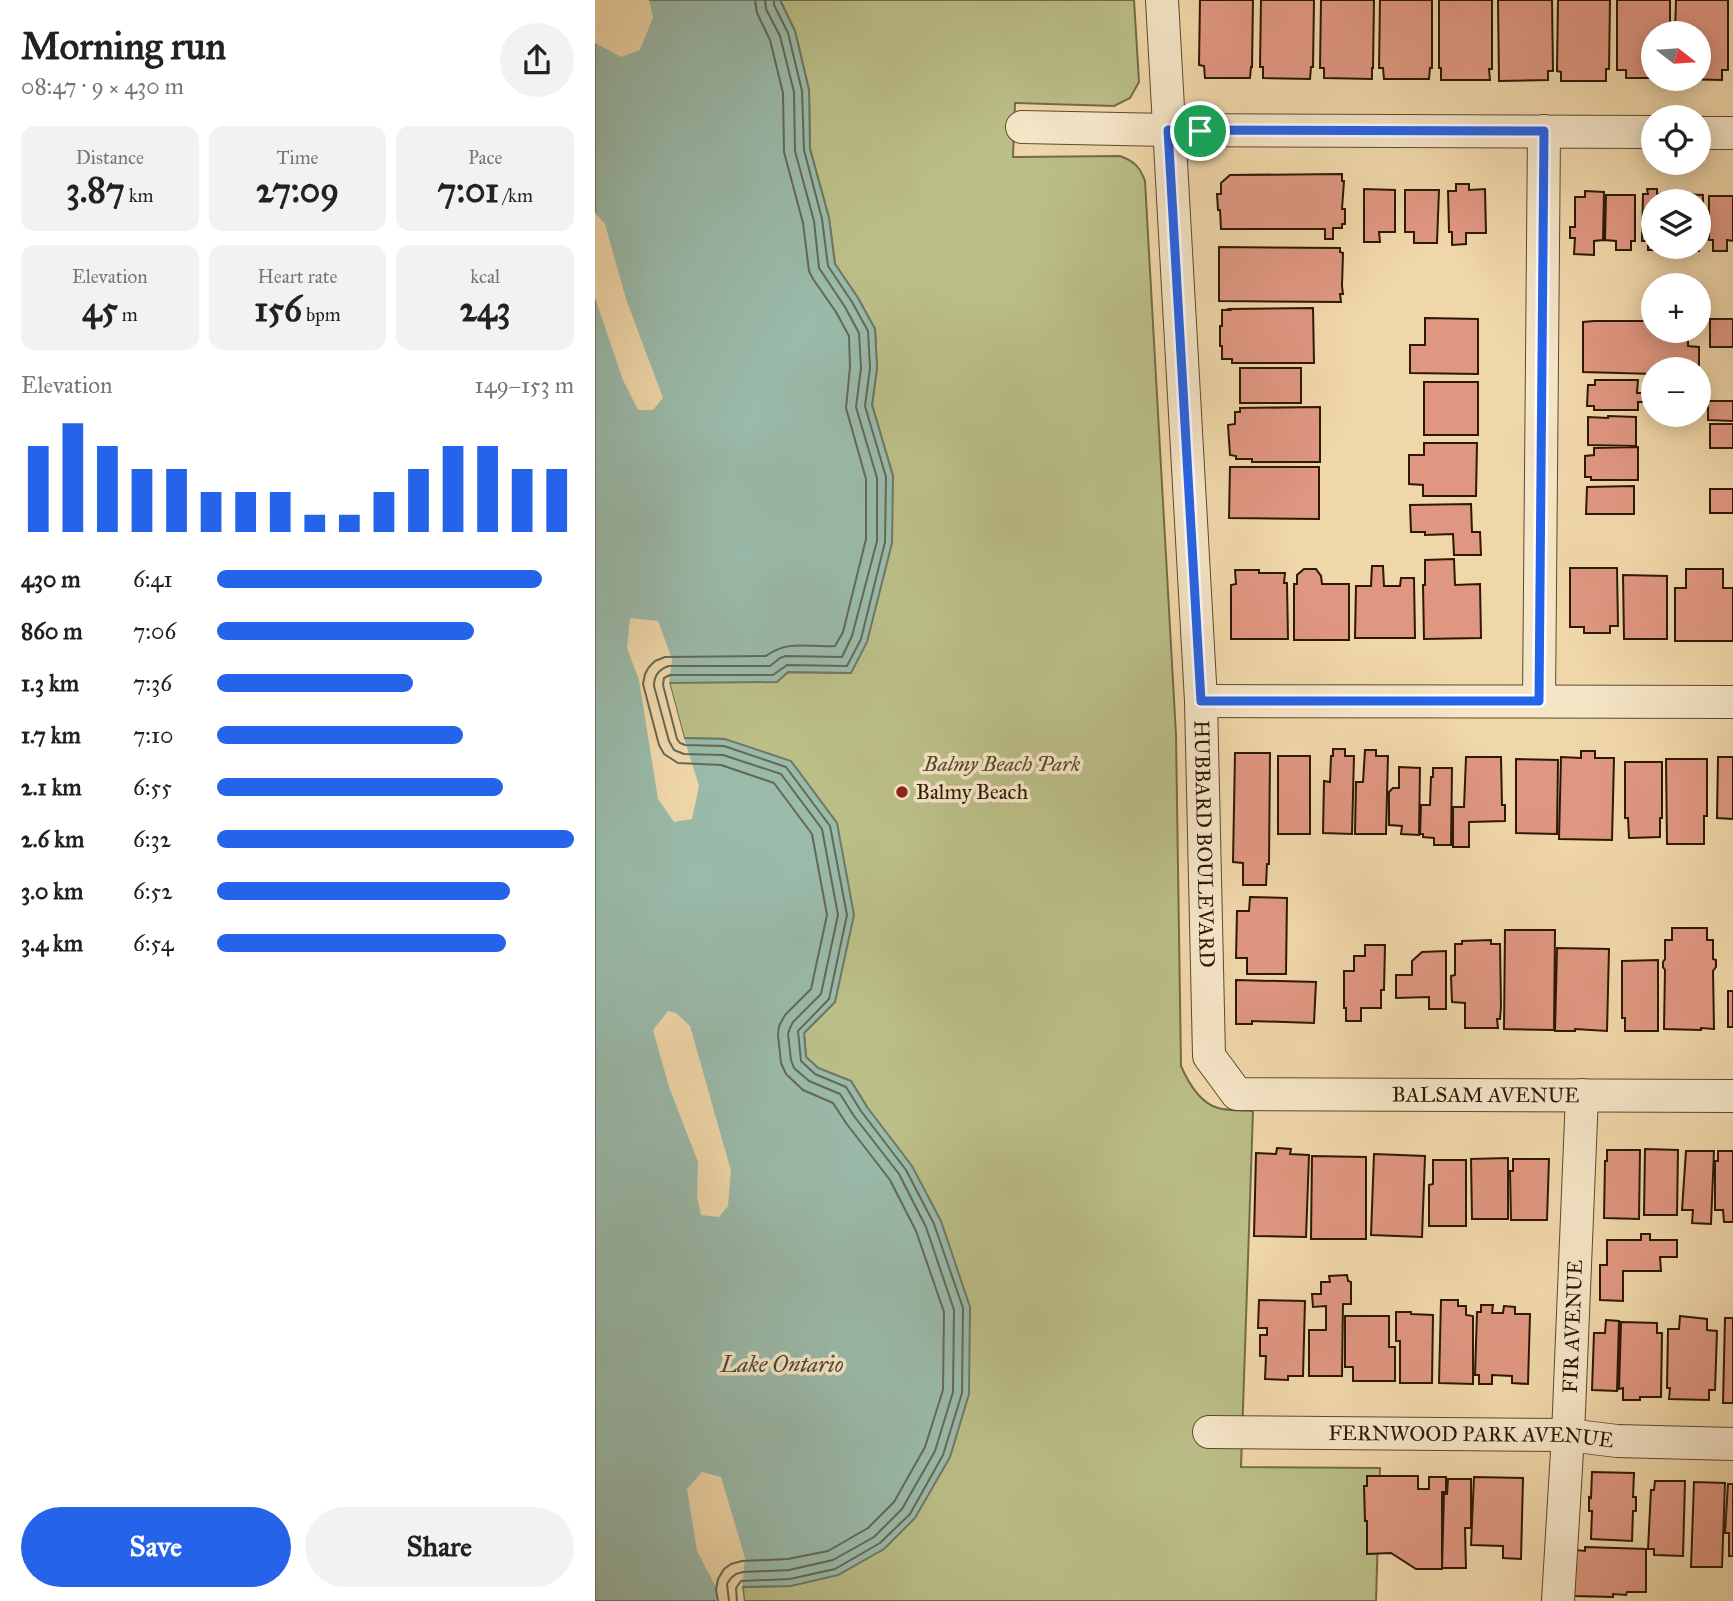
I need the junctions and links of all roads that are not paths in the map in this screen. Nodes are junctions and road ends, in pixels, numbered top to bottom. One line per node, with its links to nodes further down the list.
1 (1162, 0): 3 (street, HUBBARD BOULEVARD)
2 (1022, 127): 3 (street)
3 (1168, 130): 4 (street); 8 (street, HUBBARD BOULEVARD)
4 (1544, 131): 5 (street); 9 (street)
5 (1641, 132)
6 (1711, 133): 7 (street)
7 (1733, 133)
8 (1201, 701): 9 (street); 11 (street, HUBBARD BOULEVARD)
9 (1539, 701): 10 (street)
10 (1733, 702)
11 (1237, 1094): 12 (street, BALSAM AVENUE)
12 (1582, 1096): 13 (street, BALSAM AVENUE); 15 (street, FIR AVENUE)
13 (1733, 1096)
14 (1209, 1432): 15 (street, FERNWOOD PARK AVENUE)
15 (1568, 1435): 16 (street, FERNWOOD PARK AVENUE); 17 (street, FIR AVENUE)
16 (1733, 1444)
17 (1558, 1601)

